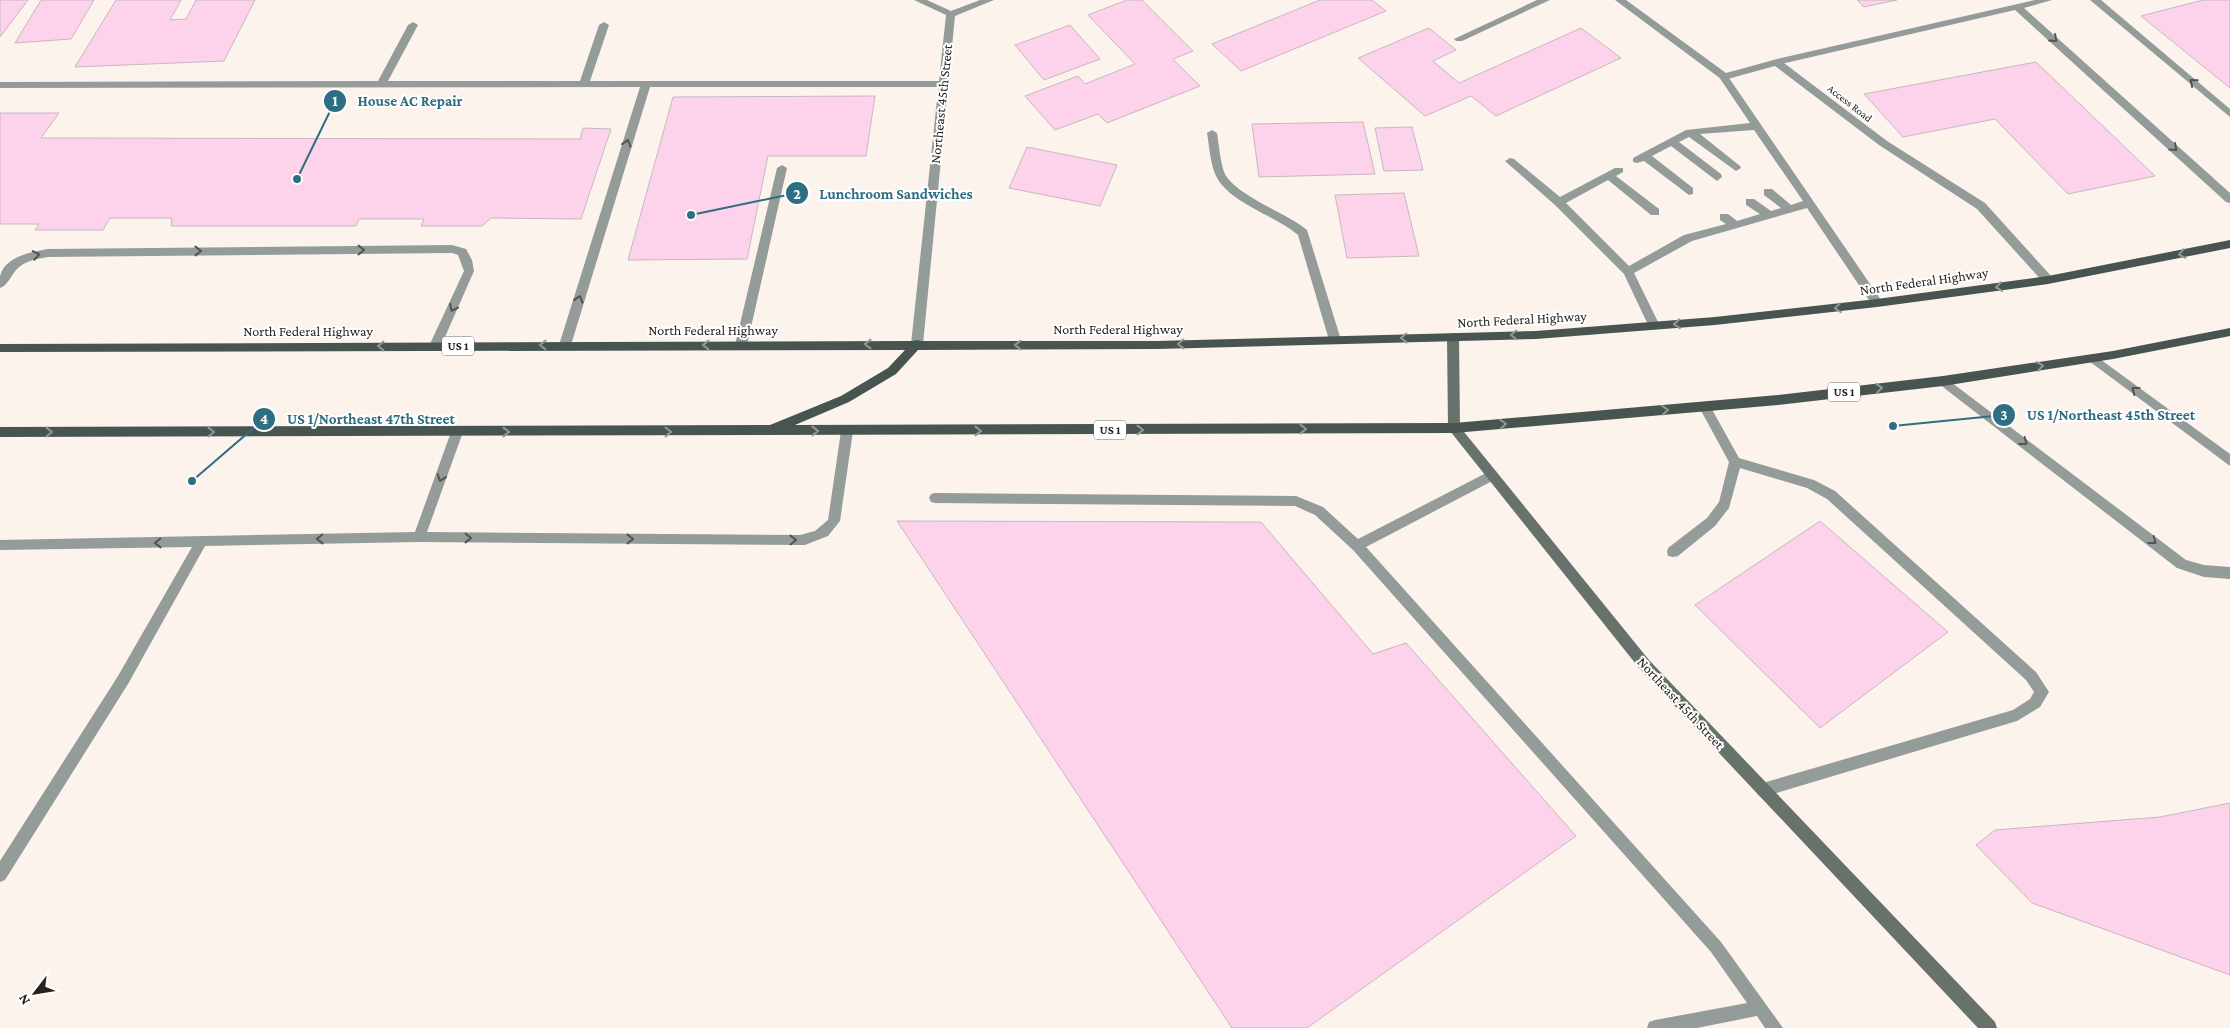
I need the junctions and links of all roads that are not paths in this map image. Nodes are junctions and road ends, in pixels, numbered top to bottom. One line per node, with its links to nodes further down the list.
1 (919, 0): 8 (street)
2 (989, 0): 8 (street)
3 (1545, 0): 11 (street)
4 (1620, 0): 13 (street)
5 (2047, 0): 7 (street)
6 (2095, 0): 19 (street, one-way to 6)
7 (2021, 4): 12 (street); 32 (street, one-way to 32)
8 (951, 14): 14 (street, Northeast 45th Street)
9 (604, 24): 17 (street)
10 (413, 25): 16 (street)
11 (1459, 38)
12 (1777, 62): 13 (street); 43 (street, Access Road)
13 (1724, 77): 20 (street)
14 (943, 84): 18 (street); 50 (street, Northeast 45th Street)
15 (0, 85): 16 (street)
16 (381, 85): 17 (street)
17 (584, 85): 18 (street)
18 (646, 85): 51 (street, one-way to 18)
19 (2230, 114)
20 (1757, 126): 21 (street); 35 (street)
21 (1690, 132): 23 (street); 26 (street)
22 (1212, 133): 49 (street)
23 (1672, 142): 29 (street); 30 (street)
24 (1510, 161): 33 (street)
25 (782, 168): 52 (street)
26 (1736, 168)
27 (1619, 170): 28 (street)
28 (1609, 176): 33 (street); 37 (street)
29 (1717, 177)
30 (1689, 191)
31 (1768, 192): 36 (street)
32 (2230, 199)
33 (1559, 202): 42 (street)
34 (1750, 202): 38 (street)
35 (1810, 203): 36 (street); 45 (street)
36 (1789, 209): 38 (street)
37 (1655, 212)
38 (1769, 215): 40 (street)
39 (1724, 217): 40 (street)
40 (1735, 225): 42 (street)
41 (2230, 244): 43 (main road, North Federal Highway / US 1, one-way to 43)
42 (1628, 272): 46 (street)
43 (2048, 280): 45 (main road, North Federal Highway / US 1, one-way to 45)
44 (0, 284): 53 (street, one-way to 53)
45 (1877, 303): 46 (main road, North Federal Highway / US 1, one-way to 46)
46 (1654, 326): 48 (main road, North Federal Highway / US 1, one-way to 48)
47 (2230, 332): 55 (main road, US 1)
48 (1453, 337): 49 (main road, North Federal Highway / US 1, one-way to 49); 58 (street)
49 (1335, 340): 50 (main road, North Federal Highway / US 1, one-way to 50)
50 (917, 344): 52 (main road, North Federal Highway / US 1, one-way to 52); 62 (main road)
51 (565, 345): 52 (main road, North Federal Highway / US 1, one-way to 51); 53 (main road, North Federal Highway / US 1, one-way to 53)
52 (741, 345)
53 (435, 346): 54 (main road, North Federal Highway / US 1, one-way to 54)
54 (0, 348)
55 (2093, 358): 56 (main road, US 1, one-way to 55); 64 (street, one-way to 55)
56 (1943, 381): 57 (main road, US 1, one-way to 56); 72 (street, one-way to 72)
57 (1705, 406): 58 (main road, US 1, one-way to 57); 63 (street)
58 (1454, 428): 59 (main road, US 1, one-way to 58); 65 (street, Northeast 45th Street)
59 (847, 431): 62 (main road, US 1, one-way to 59); 67 (street, one-way to 59)
60 (0, 432): 61 (main road, US 1, one-way to 61)
61 (457, 432): 62 (main road, US 1, one-way to 62); 67 (street, one-way to 67)
62 (766, 432)
63 (1735, 462): 71 (street); 73 (street)
64 (2230, 462)
65 (1492, 475): 70 (street); 73 (street, Northeast 45th Street)
66 (935, 498): 70 (street)
67 (419, 537): 68 (street, one-way to 68)
68 (200, 542): 69 (street, one-way to 69); 74 (street)
69 (0, 545)
70 (1357, 546): 75 (street)
71 (1673, 552)
72 (2230, 573)
73 (1763, 790): 78 (street, Northeast 45th Street)
74 (0, 875)
75 (1760, 1008): 76 (street); 77 (street)
76 (1655, 1028)
77 (1775, 1028)
78 (1989, 1028)

